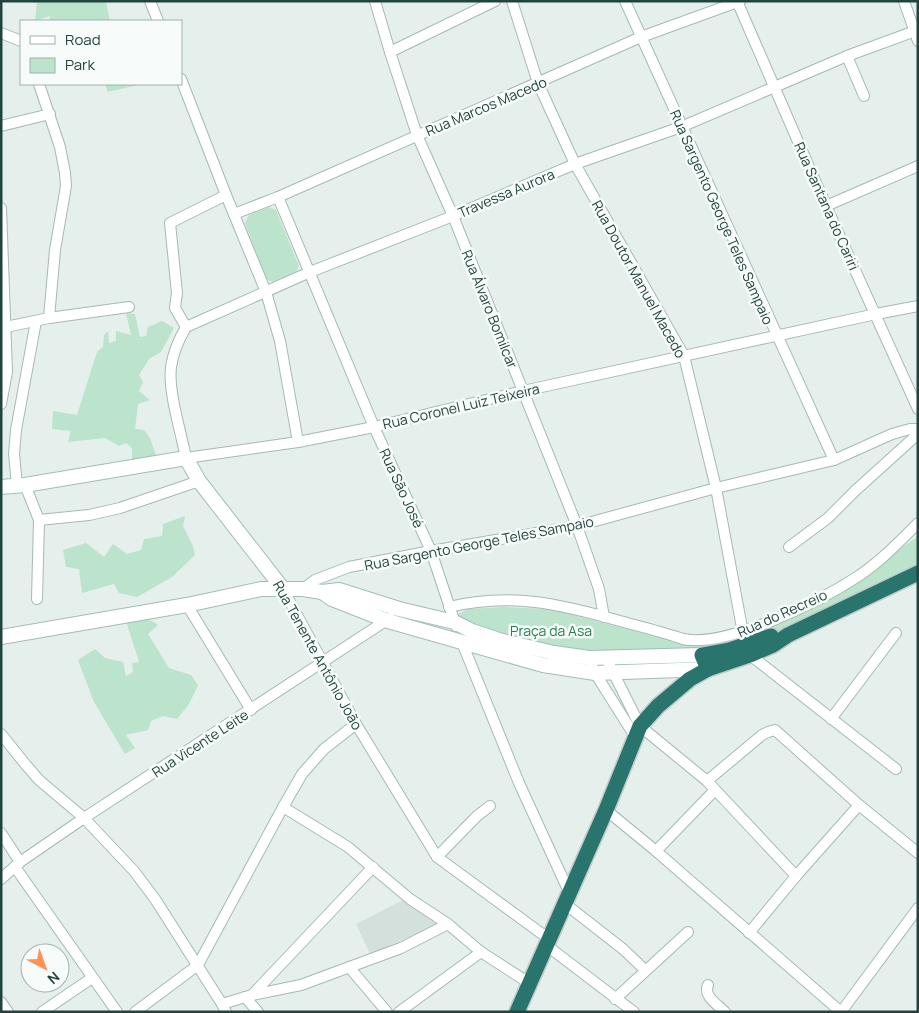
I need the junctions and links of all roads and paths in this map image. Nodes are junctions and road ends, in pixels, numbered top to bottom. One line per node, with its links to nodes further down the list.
1 (150, 1): 8 (street)
2 (375, 1): 13 (street, Rua Álvaro Bomilcar)
3 (495, 1): 13 (street)
4 (512, 1): 16 (street, Rua Doutor Manuel Macedo)
5 (625, 1): 11 (street, Rua Sargento George Teles Sampaio)
6 (904, 1): 10 (street)
7 (738, 2): 11 (street, Rua Marcos Macedo); 18 (street, Rua Santana do Cariri)
8 (158, 20)
9 (1, 33): 12 (street)
10 (916, 35): 14 (street, Travessa Aurora)
11 (641, 37): 16 (street, Rua Marcos Macedo); 22 (street, Rua Sargento George Teles Sampaio)
12 (20, 41)
13 (390, 52): 23 (street, Rua Álvaro Bomilcar)
14 (847, 56): 18 (street, Travessa Aurora); 19 (street)
15 (182, 82): 26 (street)
16 (538, 83): 23 (street, Rua Marcos Macedo); 24 (street, Rua Doutor Manuel Macedo)
17 (39, 85): 20 (street)
18 (774, 87): 22 (street, Travessa Aurora); 28 (street, Rua Santana do Cariri)
19 (864, 96)
20 (50, 114): 21 (street); 37 (street)
21 (1, 126)
22 (682, 127): 24 (street, Travessa Aurora); 41 (street, Rua Sargento George Teles Sampaio)
23 (417, 135): 27 (street, Rua Marcos Macedo); 31 (street, Rua Álvaro Bomilcar)
24 (575, 164): 31 (street, Travessa Aurora); 42 (street, Rua Doutor Manuel Macedo)
25 (918, 166): 28 (street)
26 (226, 195): 30 (street); 39 (street)
27 (278, 196): 30 (street, Rua Marcos Macedo); 32 (street, Rua São José)
28 (826, 206): 36 (street, Rua Santana do Cariri)
29 (1, 208): 40 (street)
30 (234, 214): 33 (street)
31 (452, 216): 32 (street, Travessa Aurora); 43 (street, Rua Álvaro Bomilcar)
32 (310, 272): 33 (street, Travessa Aurora); 46 (street, Rua São José)
33 (266, 292): 39 (street, Travessa Aurora); 49 (street)
34 (918, 306): 36 (street, Rua Coronel Luiz Teixeira)
35 (129, 307): 37 (street)
36 (876, 314): 41 (street, Rua Coronel Luiz Teixeira); 45 (street, Rua Santana do Cariri)
37 (49, 318): 38 (street)
38 (36, 321): 40 (street); 53 (street)
39 (186, 327): 50 (street, Rua Tenente Antônio João)
40 (3, 328): 44 (street)
41 (776, 337): 42 (street, Rua Coronel Luiz Teixeira); 51 (street, Rua Sargento George Teles Sampaio)
42 (684, 356): 43 (street, Rua Coronel Luiz Teixeira); 55 (street, Rua Doutor Manuel Macedo)
43 (523, 391): 46 (street, Rua Coronel Luiz Teixeira); 58 (street, Rua Álvaro Bomilcar)
44 (1, 404)
45 (918, 409)
46 (374, 427): 49 (street, Rua Coronel Luiz Teixeira); 60 (street, Rua São José)
47 (918, 430): 51 (street, Rua Sargento George Teles Sampaio)
48 (918, 434): 59 (street)
49 (298, 442): 50 (street, Rua Coronel Luiz Teixeira)
50 (186, 458): 52 (main road, Rua Tenente Antônio João); 53 (main road, Rua Coronel Luiz Teixeira)
51 (834, 460): 55 (street, Rua Sargento George Teles Sampaio)
52 (200, 480): 56 (street); 62 (main road, Rua Tenente Antônio João)
53 (21, 485): 54 (main road, Rua Coronel Luiz Teixeira); 56 (street)
54 (2, 487)
55 (716, 488): 58 (street, Rua Sargento George Teles Sampaio); 75 (street, Rua Doutor Manuel Macedo)
56 (39, 520): 65 (street)
57 (918, 524): 75 (street, Rua do Recreio)
58 (577, 526): 60 (street, Rua Sargento George Teles Sampaio); 69 (street, Rua Álvaro Bomilcar)
59 (789, 547)
60 (432, 551): 63 (street, Rua Sargento George Teles Sampaio); 67 (street, Rua São José)
61 (918, 573): 75 (highway)
62 (283, 589): 63 (main road); 66 (main road); 78 (street, Rua Tenente Antônio João)
63 (303, 589): 64 (main road)
64 (322, 592): 68 (main road); 70 (main road)
65 (37, 599)
66 (187, 605): 73 (main road); 82 (street)
67 (449, 607): 69 (street, Rua do Recreio); 71 (street, Rua São José)
68 (399, 608): 70 (street, Rua Vicente Leite); 71 (main road)
69 (604, 616): 75 (street, Rua do Recreio)
70 (388, 621): 74 (main road); 78 (street, Rua Vicente Leite)
71 (454, 622): 74 (street, Rua São José); 76 (main road)
72 (896, 633): 83 (street)
73 (1, 637)
74 (462, 641): 80 (main road); 103 (street, Rua São José)
75 (747, 644): 79 (highway); 83 (street)
76 (589, 658): 77 (main road); 80 (street)
77 (606, 658): 79 (main road); 81 (street)
78 (321, 662): 82 (street, Rua Vicente Leite); 84 (street, Rua Tenente Antônio João)
79 (705, 662): 81 (main road); 85 (highway)
80 (595, 672): 81 (main road); 85 (street)
81 (613, 672): 85 (street)
82 (251, 710): 94 (street, Rua Vicente Leite)
83 (832, 719): 87 (street)
84 (356, 724): 91 (street); 98 (street, Rua Tenente Antônio João)
85 (638, 732): 88 (street); 93 (highway)
86 (1, 734): 94 (street)
87 (896, 769)
88 (707, 781): 89 (street); 90 (street)
89 (715, 790): 96 (street); 101 (street)
90 (859, 805): 97 (street); 101 (street)
91 (283, 806): 100 (street); 110 (street)
92 (490, 806): 98 (street)
93 (606, 810): 96 (street); 103 (highway)
94 (84, 818): 99 (street, Rua Vicente Leite); 110 (street)
95 (1, 833): 99 (street)
96 (656, 850): 107 (street)
97 (918, 853)
98 (437, 856): 108 (street, Rua Tenente Antônio João)
99 (18, 865): 102 (street, Rua Vicente Leite); 113 (street)
100 (373, 867): 105 (street); 116 (street)
101 (796, 876): 107 (street)
102 (1, 879)
103 (566, 898): 108 (highway); 112 (street)
104 (918, 908): 130 (street)
105 (448, 924): 109 (street); 111 (street)
106 (688, 932): 112 (street)
107 (750, 933): 130 (street)
108 (547, 942): 114 (highway); 117 (street, Rua Tenente Antônio João)
109 (481, 952): 114 (street); 127 (street)
110 (198, 965): 119 (street); 124 (street)
111 (349, 967): 116 (street); 126 (street)
112 (645, 970): 117 (street)
113 (92, 978): 122 (street); 123 (street)
114 (528, 983): 120 (highway)
115 (708, 985): 129 (street)
116 (248, 996): 119 (street); 125 (street)
117 (615, 999): 128 (street, Rua Tenente Antônio João)
118 (1, 1002): 121 (street)
119 (224, 1008)
120 (518, 1011)
121 (8, 1012)
122 (42, 1012)
123 (117, 1012)
124 (135, 1012)
125 (258, 1012)
126 (387, 1012)
127 (399, 1012)
128 (634, 1012)
129 (725, 1012)
130 (841, 1012)

